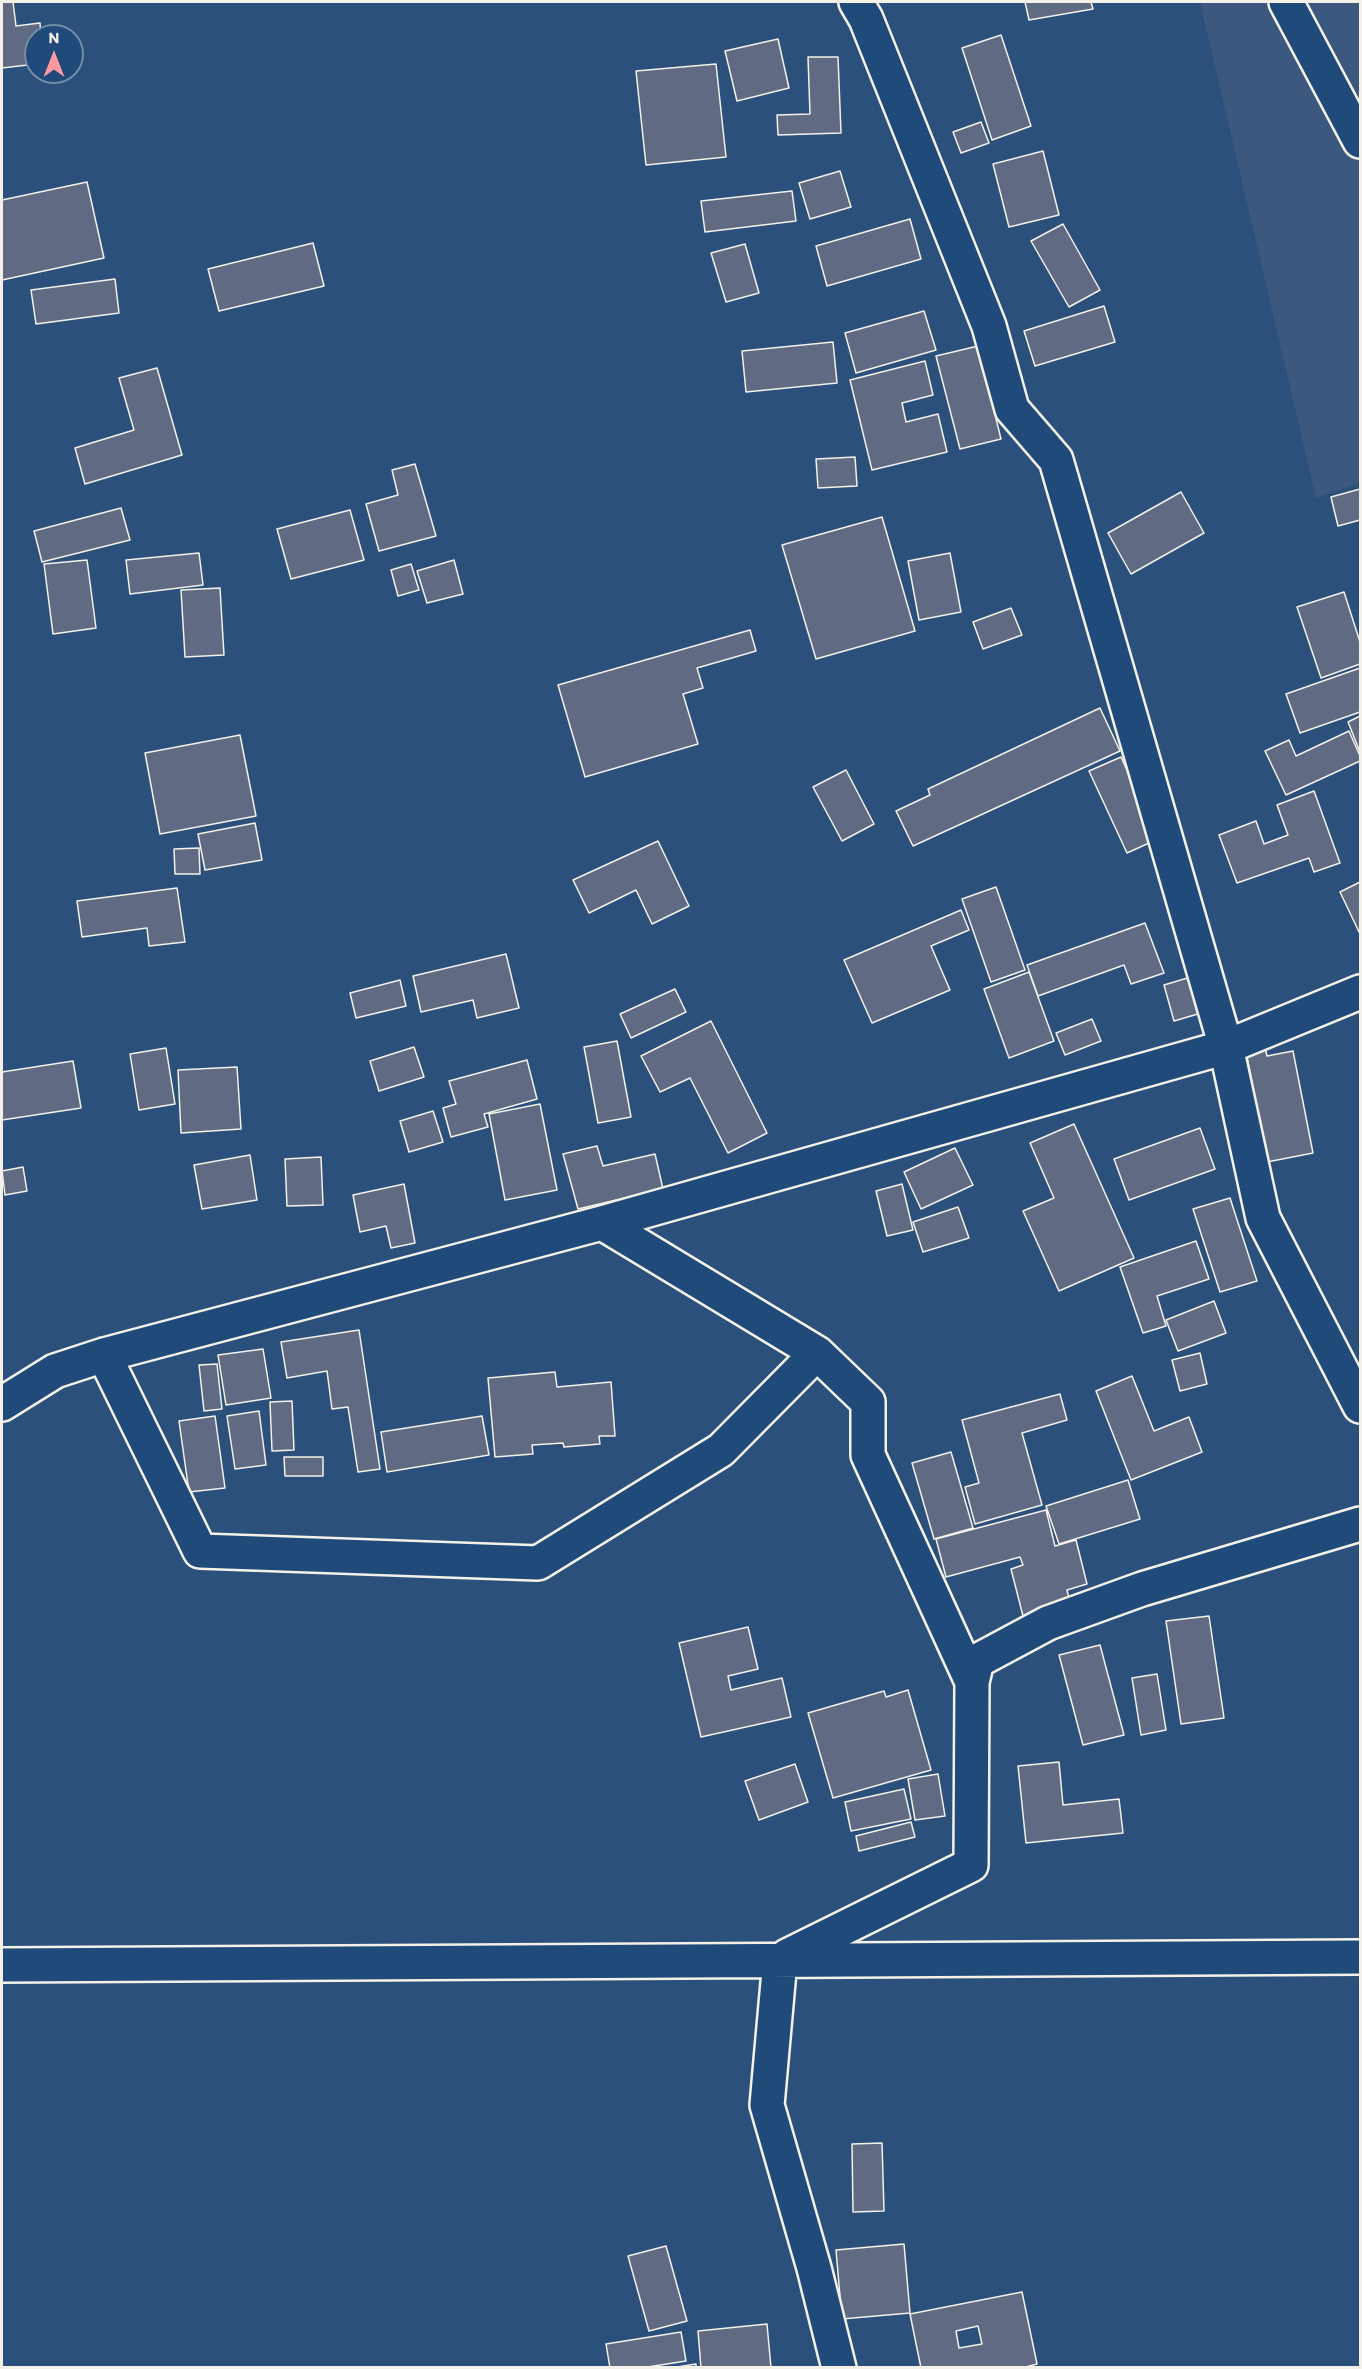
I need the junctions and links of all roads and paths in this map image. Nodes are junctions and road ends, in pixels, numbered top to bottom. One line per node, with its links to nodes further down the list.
1 (856, 2): 5 (street)
2 (1286, 2): 3 (street)
3 (1360, 141)
4 (1360, 992): 5 (street)
5 (1226, 1047): 6 (street); 10 (street)
6 (602, 1223): 7 (street); 8 (street)
7 (817, 1353): 8 (street); 12 (street)
8 (104, 1355): 9 (street)
9 (2, 1404)
10 (1360, 1406)
11 (1360, 1524): 12 (street)
12 (972, 1682): 14 (street)
13 (1360, 1957): 14 (street)
14 (780, 1960): 15 (street); 16 (street)
15 (2, 1965)
16 (839, 2367)

